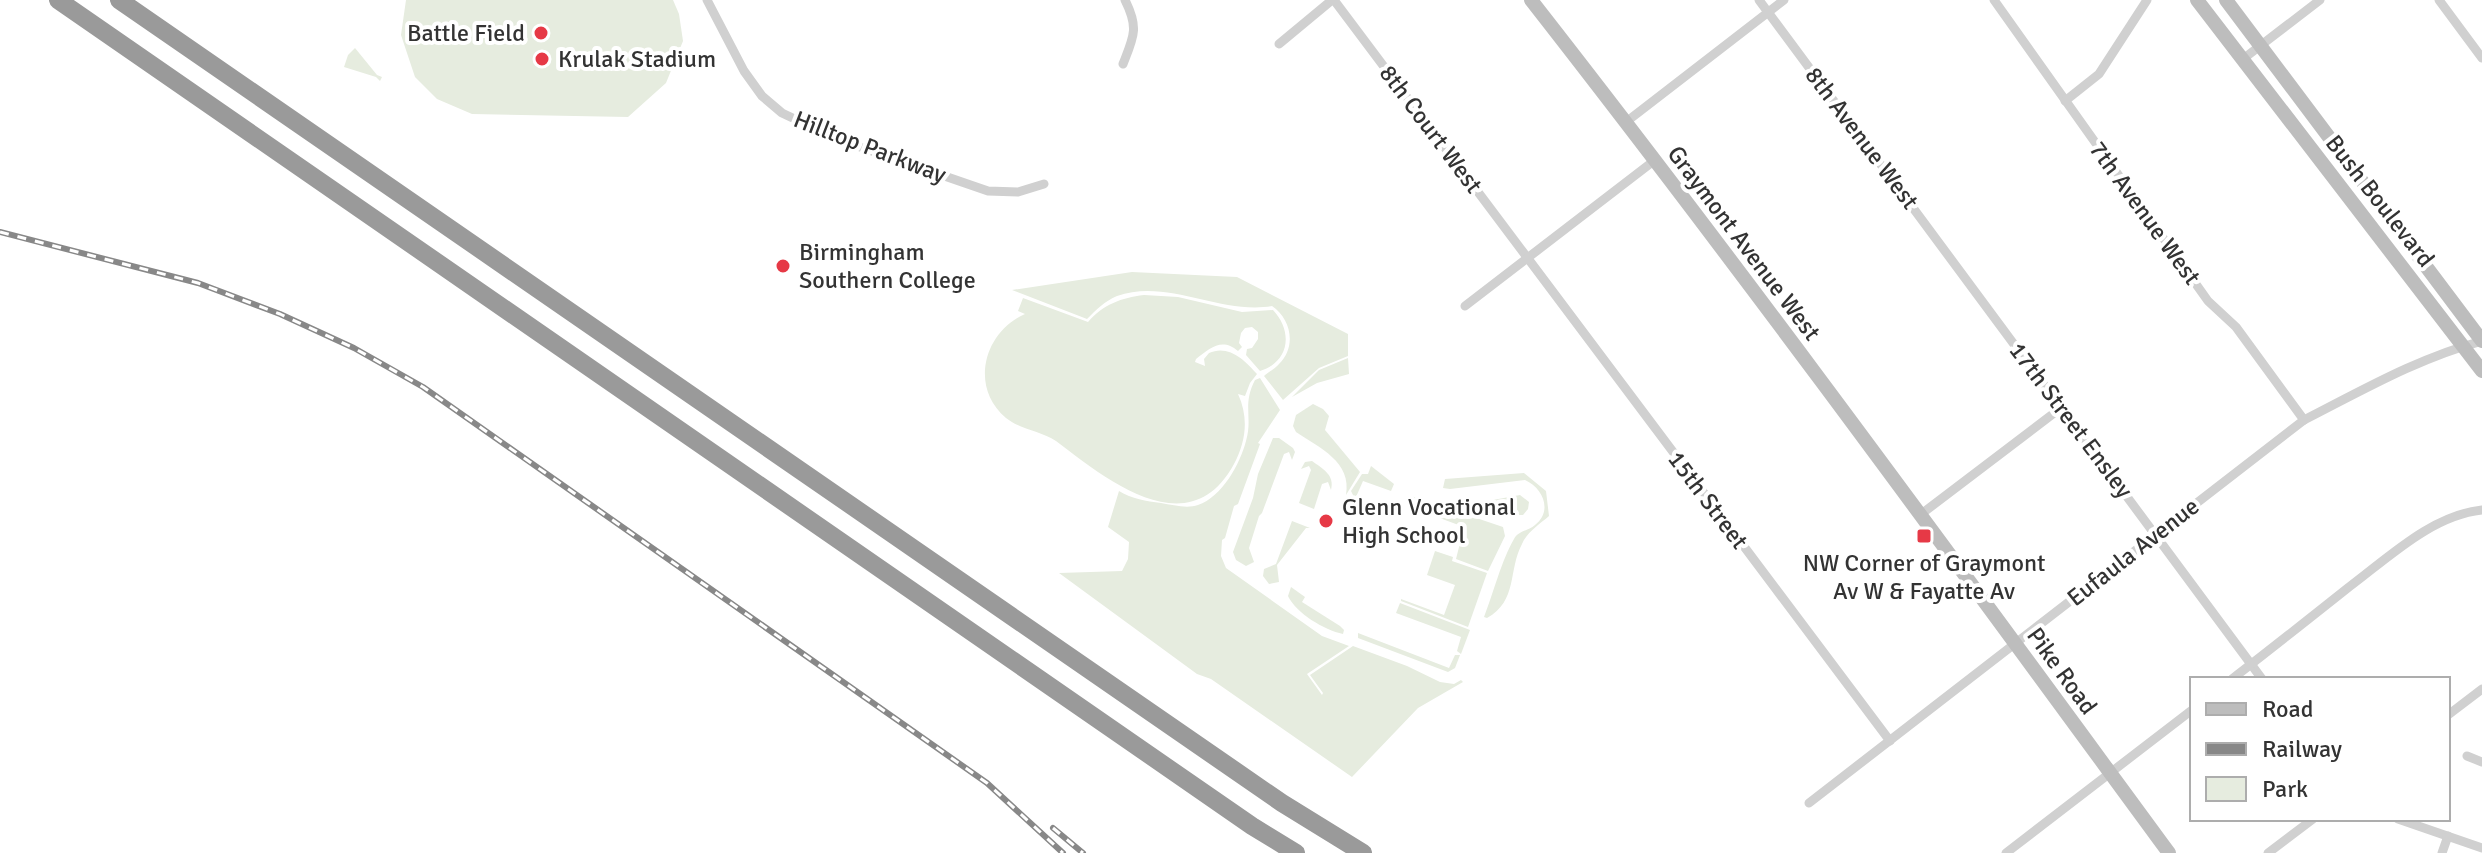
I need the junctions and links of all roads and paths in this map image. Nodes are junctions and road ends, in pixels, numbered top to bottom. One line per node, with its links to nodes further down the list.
1 (58, 0): 52 (highway)
2 (119, 0): 53 (highway)
3 (707, 0): 24 (street, Hilltop Parkway)
4 (1125, 0): 20 (street)
5 (1333, 0): 16 (street); 25 (street, 8th Court West)
6 (1531, 0): 22 (street, Graymont Avenue West)
7 (1759, 0): 15 (street, 8th Avenue West)
8 (1784, 0): 15 (street)
9 (1994, 0): 21 (street, 7th Avenue West)
10 (2147, 0): 21 (street)
11 (2197, 0): 19 (street, Bush Boulevard)
12 (2226, 0): 17 (street, Bush Boulevard)
13 (2320, 0): 17 (street)
14 (2444, 2): 18 (street)
15 (1768, 12): 22 (street); 26 (street, 8th Avenue West)
16 (1279, 44)
17 (2261, 46): 19 (street); 28 (street, Bush Boulevard)
18 (2482, 58)
19 (2243, 59): 29 (street, Bush Boulevard)
20 (1123, 64)
21 (2065, 101): 32 (street, 7th Avenue West)
22 (1626, 122): 23 (street, Graymont Avenue West)
23 (1655, 160): 25 (street); 34 (street, Graymont Avenue West)
24 (1044, 184)
25 (1527, 258): 27 (street); 43 (street, 15th Street)
26 (1965, 277): 31 (street, 17th Street Ensley)
27 (1465, 306)
28 (2482, 341): 29 (street, Eufaula Avenue)
29 (2464, 346): 30 (street, Bush Boulevard); 32 (street, Eufaula Avenue)
30 (2482, 371)
31 (2062, 407): 34 (street); 35 (street, 17th Street Ensley)
32 (2304, 420): 35 (street, Eufaula Avenue)
33 (2482, 510): 37 (street)
34 (1920, 515): 36 (street, Pike Road)
35 (2156, 535): 36 (street, Eufaula Avenue); 37 (street, 17th Street Ensley)
36 (2016, 645): 43 (street, Eufaula Avenue); 46 (street, Pike Road)
37 (2251, 664): 38 (street); 39 (street, 17th Street Ensley)
38 (2235, 677)
39 (2261, 677)
40 (2482, 689): 42 (street)
41 (2190, 712): 46 (street)
42 (2450, 713)
43 (1890, 741): 47 (street, Eufaula Avenue)
44 (2467, 756): 45 (street)
45 (2482, 762)
46 (2110, 773): 54 (street); 55 (street, Pike Road)
47 (1809, 803)
48 (2310, 821): 56 (street)
49 (2404, 821): 50 (street)
50 (2448, 836): 51 (street); 57 (street)
51 (2482, 848)
52 (1296, 853)
53 (1363, 853)
54 (2006, 853)
55 (2169, 853)
56 (2268, 853)
57 (2442, 853)

